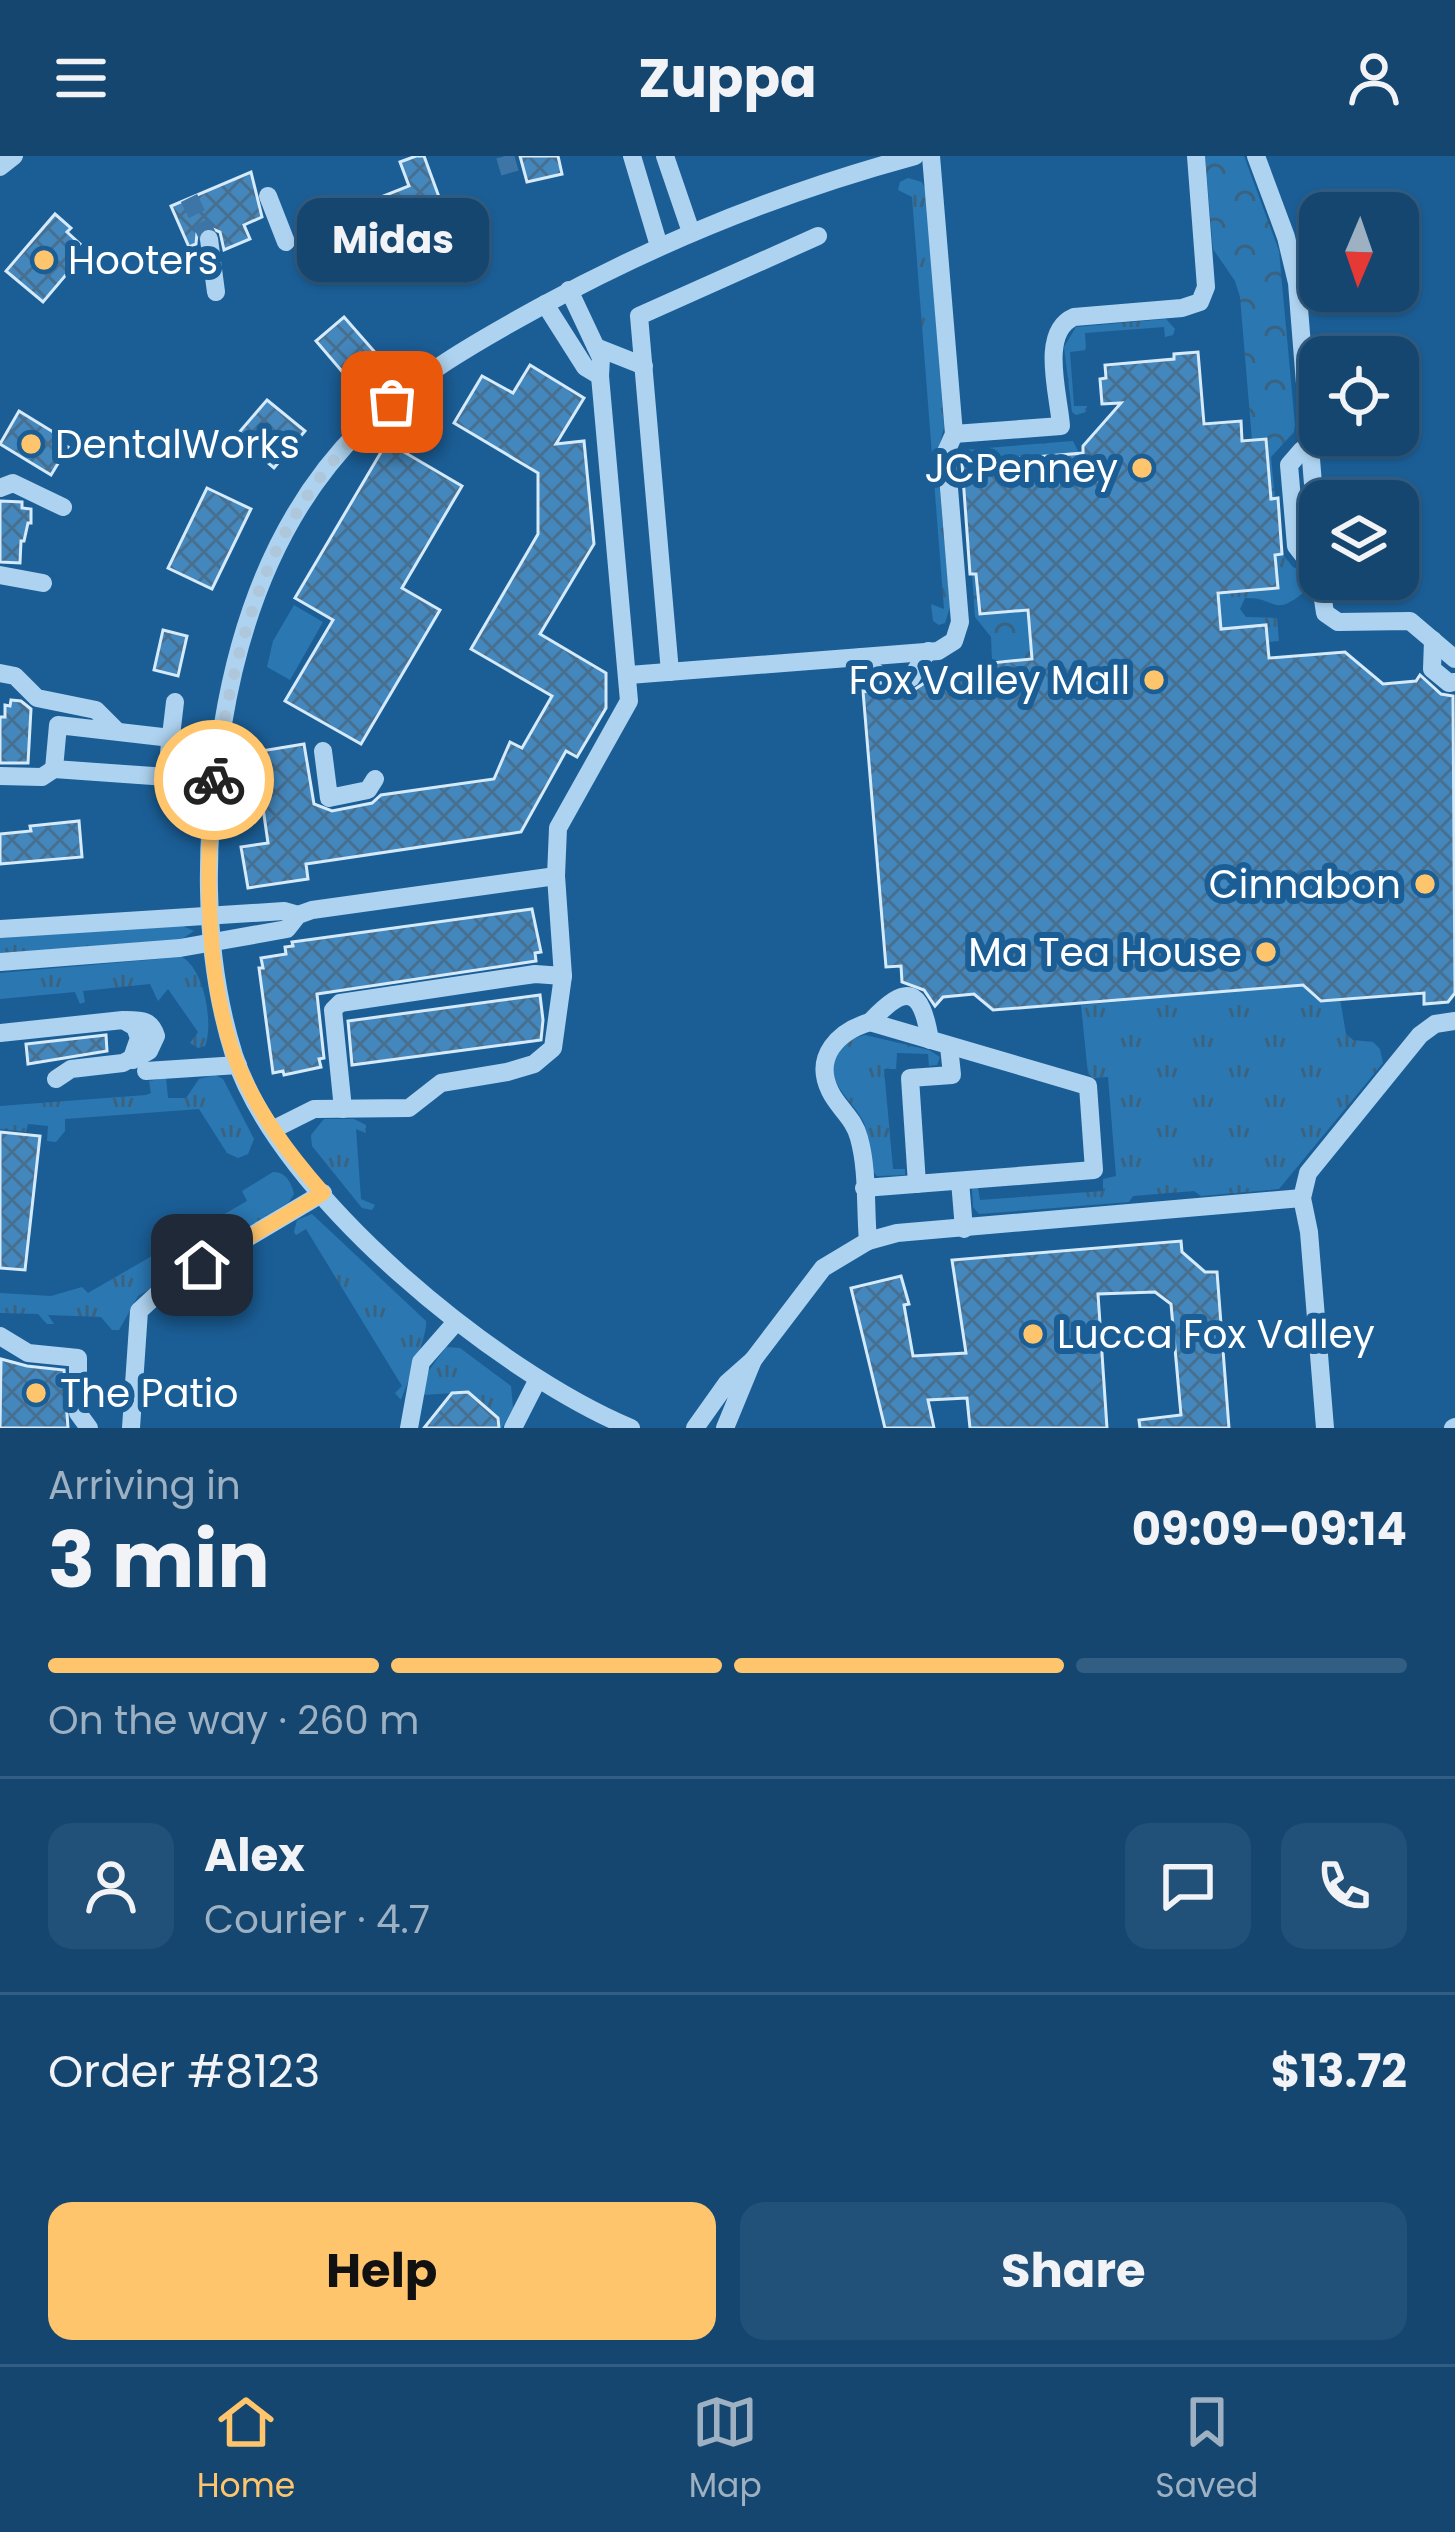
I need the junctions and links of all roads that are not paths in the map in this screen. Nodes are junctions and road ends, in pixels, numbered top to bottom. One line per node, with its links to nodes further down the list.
1 (14, 156): 8 (street)
2 (632, 156): 14 (street)
3 (665, 156): 10 (street)
4 (915, 156): 10 (street)
5 (932, 156): 21 (street)
6 (1196, 156): 21 (street)
7 (1256, 156): 22 (street)
8 (0, 167)
9 (268, 196): 13 (street)
10 (691, 232): 14 (street)
11 (818, 236): 19 (street)
12 (208, 239): 16 (street)
13 (286, 242)
14 (659, 246): 15 (street)
15 (569, 290): 17 (street); 18 (street)
16 (216, 292)
17 (545, 304): 20 (street); 42 (street)
18 (596, 347): 19 (street); 20 (street)
19 (644, 366): 30 (street)
20 (600, 376): 32 (street)
21 (954, 434): 30 (street)
22 (1313, 480)
23 (0, 488): 24 (street)
24 (63, 507)
25 (0, 575): 26 (street)
26 (43, 584)
27 (1323, 600): 28 (street)
28 (1433, 640): 29 (street); 33 (street)
29 (1455, 658)
30 (670, 672): 32 (street)
31 (0, 673): 35 (street)
32 (629, 675): 43 (street)
33 (1455, 682)
34 (175, 702): 36 (street)
35 (117, 731): 36 (street); 38 (street)
36 (171, 738): 39 (street)
37 (323, 751): 41 (street)
38 (54, 769): 39 (street); 40 (street)
39 (167, 770): 42 (street)
40 (0, 776)
41 (375, 779)
42 (212, 793): 44 (street)
43 (556, 875): 45 (street); 49 (street)
44 (211, 915): 45 (street); 46 (street); 47 (street)
45 (298, 915): 47 (street)
46 (0, 929)
47 (214, 941): 48 (street); 54 (street)
48 (0, 962)
49 (563, 976): 57 (street); 57 (street)
50 (1455, 1021): 63 (street)
51 (870, 1022): 53 (street); 53 (street); 61 (street)
52 (0, 1034): 56 (street)
53 (940, 1043): 59 (street); 60 (street)
54 (238, 1064): 55 (street); 58 (street)
55 (146, 1071)
56 (56, 1079)
57 (343, 1108): 58 (street)
58 (272, 1130): 62 (street)
59 (960, 1181): 60 (street); 64 (street)
60 (917, 1184): 61 (street)
61 (864, 1188): 65 (street)
62 (323, 1193): 66 (street); 71 (street)
63 (1302, 1198): 64 (street); 77 (street)
64 (964, 1228): 65 (street)
65 (868, 1241): 68 (street)
66 (456, 1322): 69 (street); 72 (street)
67 (0, 1336): 70 (street)
68 (753, 1360): 75 (street); 76 (street)
69 (537, 1381): 73 (street); 74 (street)
70 (89, 1428)
71 (131, 1428)
72 (409, 1428)
73 (513, 1428)
74 (631, 1428)
75 (695, 1428)
76 (725, 1428)
77 (1325, 1428)

